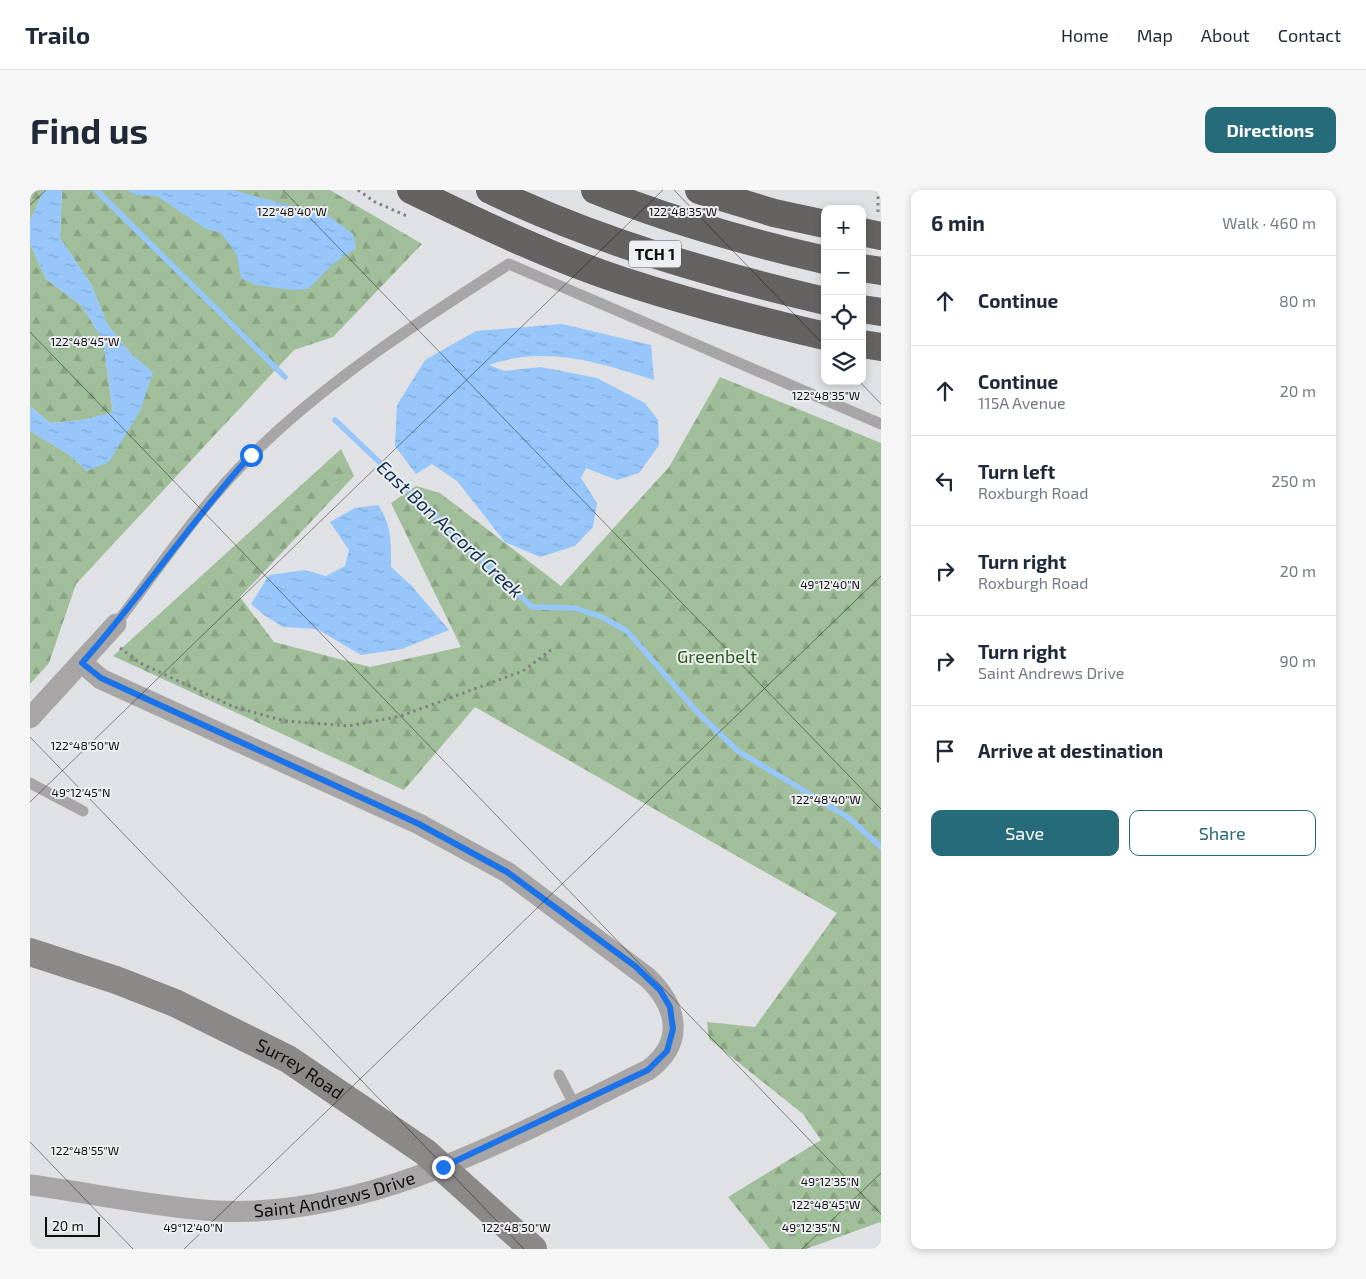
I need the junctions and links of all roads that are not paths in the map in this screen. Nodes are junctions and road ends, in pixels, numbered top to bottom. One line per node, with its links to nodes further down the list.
1 (411, 190): 14 (highway)
2 (490, 190): 11 (highway, TCH 1)
3 (595, 190): 8 (highway, TCH 1)
4 (699, 190): 5 (highway)
5 (821, 223)
6 (866, 233): 7 (highway)
7 (881, 236)
8 (821, 259)
9 (866, 269): 10 (highway)
10 (881, 271)
11 (821, 300)
12 (866, 310): 13 (highway)
13 (881, 312)
14 (821, 335)
15 (866, 345): 16 (highway)
16 (881, 347)
17 (881, 424): 18 (lane)
18 (110, 630): 19 (street)
19 (82, 663): 20 (street); 25 (street, Saint Andrews Drive)
20 (30, 718)
21 (30, 784): 22 (lane)
22 (83, 811)
23 (30, 952): 26 (street, Surrey Road)
24 (559, 1075): 25 (lane)
25 (575, 1106): 26 (street, Saint Andrews Drive)
26 (443, 1167): 27 (street, Saint Andrews Drive); 28 (street, Surrey Road)
27 (30, 1185)
28 (533, 1249)

